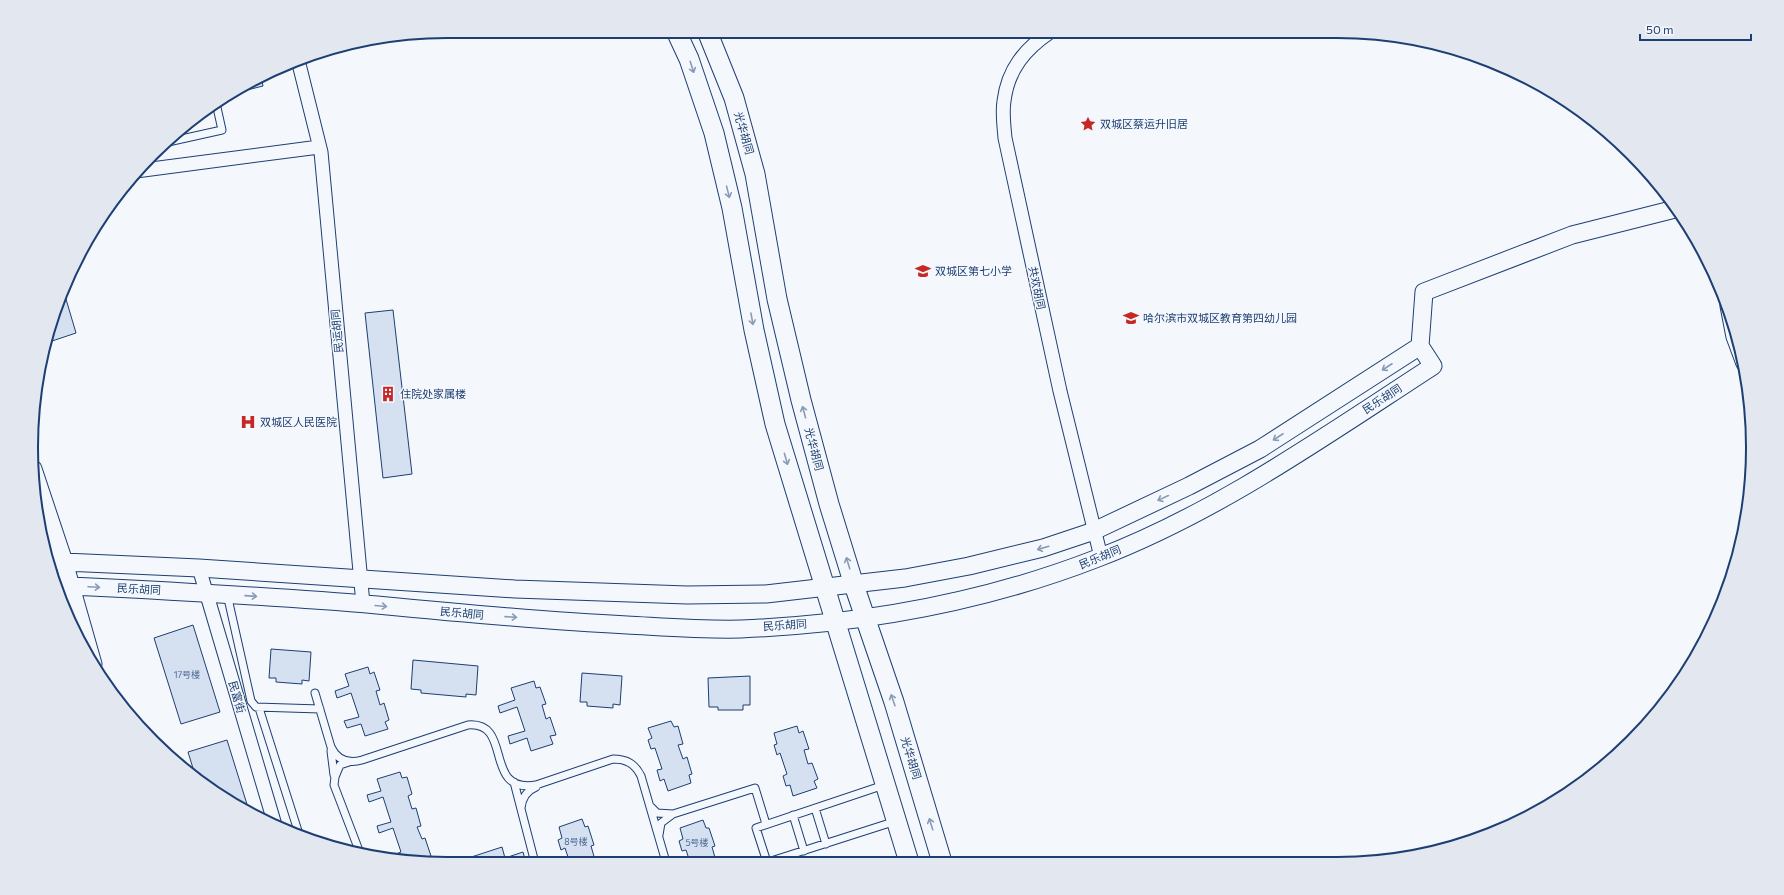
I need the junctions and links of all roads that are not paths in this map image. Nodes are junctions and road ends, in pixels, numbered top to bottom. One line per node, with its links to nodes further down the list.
1 (679, 38): 20 (main road, one-way to 20)
2 (710, 38): 19 (main road, 光华胡同, one-way to 2)
3 (1041, 38): 12 (street, 共欢胡同)
4 (299, 66): 7 (street, 民运胡同)
5 (217, 109): 6 (lane)
6 (177, 140)
7 (319, 147): 8 (street); 17 (street, 民运胡同)
8 (147, 170)
9 (1670, 210): 10 (street)
10 (1420, 346): 12 (street, one-way to 12); 13 (street, 民乐胡同)
11 (41, 490): 15 (street)
12 (1094, 531): 13 (street, 共欢胡同); 19 (street, one-way to 19)
13 (1101, 557): 24 (street, 民乐胡同)
14 (54, 560): 15 (street)
15 (64, 562): 16 (street); 18 (street)
16 (199, 568): 17 (street); 21 (street, 民富街)
17 (361, 578): 20 (street); 23 (street, 民运胡同)
18 (63, 584): 21 (street, 民乐胡同, one-way to 21); 26 (street)
19 (854, 585): 20 (street); 24 (main road, 光华胡同)
20 (825, 589): 25 (main road)
21 (207, 592): 22 (street, 民乐胡同); 41 (street, 民富街)
22 (227, 594): 23 (street, 民乐胡同, one-way to 23); 28 (lane)
23 (363, 604): 25 (street, 民乐胡同, one-way to 25)
24 (865, 617): 25 (street, 民乐胡同); 54 (main road, 光华胡同, one-way to 24)
25 (835, 622): 35 (main road)
26 (79, 627)
27 (315, 693): 29 (lane)
28 (259, 708): 29 (lane); 44 (lane)
29 (320, 709): 30 (lane)
30 (331, 747): 31 (lane); 33 (lane)
31 (356, 762): 33 (lane); 34 (lane)
32 (567, 774): 34 (lane); 36 (lane); 38 (lane)
33 (335, 777): 47 (lane)
34 (514, 782): 38 (lane)
35 (885, 785): 37 (lane); 42 (main road)
36 (650, 806): 39 (lane); 45 (lane)
37 (815, 808): 40 (lane); 46 (lane)
38 (521, 813): 49 (lane)
39 (673, 814): 43 (lane); 45 (lane)
40 (793, 815): 43 (lane); 48 (lane)
41 (273, 818)
42 (896, 821): 46 (lane); 53 (main road)
43 (766, 824): 51 (lane)
44 (297, 828)
45 (659, 839): 50 (lane)
46 (826, 844): 48 (lane)
47 (358, 847)
48 (804, 851): 52 (lane)
49 (533, 857)
50 (664, 857)
51 (769, 857)
52 (786, 857)
53 (907, 857)
54 (940, 857)

